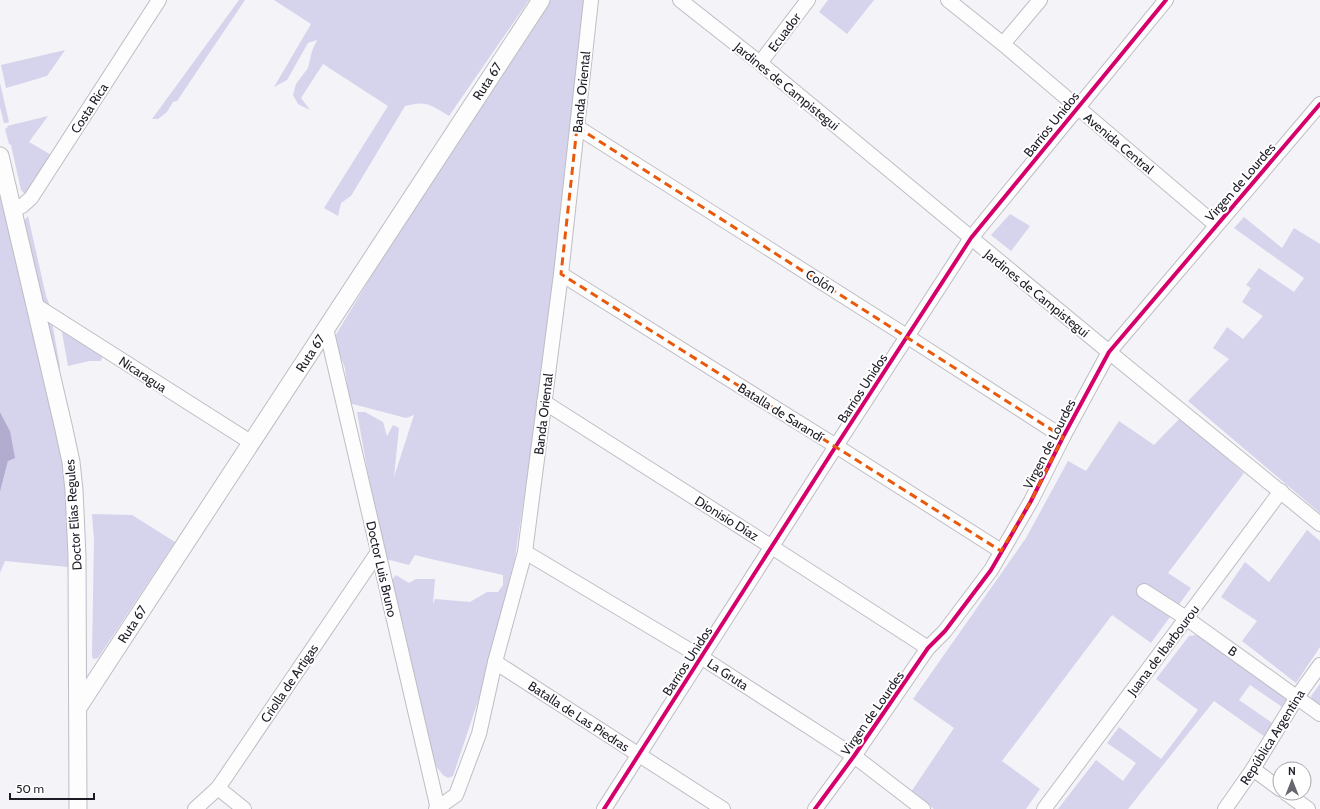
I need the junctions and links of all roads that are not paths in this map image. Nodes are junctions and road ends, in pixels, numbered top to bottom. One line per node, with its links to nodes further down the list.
1 (159, 0): 15 (street, Costa Rica)
2 (541, 0): 20 (street, Ruta 67)
3 (591, 0): 13 (street, Banda Oriental)
4 (680, 0): 10 (street, Jardines de Campistegui)
5 (808, 0): 10 (street, Ecuador)
6 (948, 0): 9 (street, Avenida Central)
7 (1040, 0): 9 (street)
8 (1166, 0): 12 (street, Barrios Unidos)
9 (1003, 44): 12 (street, Avenida Central)
10 (760, 63): 17 (street, Jardines de Campistegui)
11 (1320, 104): 16 (street, Virgen de Lourdes)
12 (1078, 108): 16 (street, Avenida Central); 17 (street, Barrios Unidos)
13 (577, 127): 18 (street, Banda Oriental); 21 (street, Colón)
14 (0, 156): 15 (street, Doctor Elías Regules)
15 (13, 210): 19 (street, Doctor Elías Regules)
16 (1216, 225): 22 (street, Virgen de Lourdes)
17 (971, 238): 21 (street, Barrios Unidos); 22 (street, Jardines de Campistegui)
18 (561, 274): 23 (street, Banda Oriental); 26 (street, Batalla de Sarandí)
19 (35, 305): 25 (street, Nicaragua); 40 (street, Doctor Elías Regules)
20 (326, 328): 25 (street, Ruta 67); 31 (street, Doctor Luis Bruno)
21 (908, 336): 24 (street, Colón); 26 (street, Barrios Unidos)
22 (1109, 352): 24 (street, Virgen de Lourdes); 27 (street, Jardines de Campistegui)
23 (544, 402): 29 (street, Dionisio Díaz); 32 (street, Banda Oriental)
24 (1063, 437): 30 (street, Virgen de Lourdes)
25 (252, 443): 40 (street, Ruta 67)
26 (836, 446): 29 (street, Barrios Unidos); 30 (street, Batalla de Sarandí)
27 (1281, 491): 28 (street, Jardines de Campistegui); 34 (street, Juana de Ibarbourou)
28 (1320, 524)
29 (772, 547): 35 (street, Dionisio Díaz); 36 (street, Barrios Unidos)
30 (1001, 551): 35 (street, Virgen de Lourdes)
31 (378, 552): 46 (street, Criolla de Artigas); 52 (street, Doctor Luis Bruno)
32 (524, 552): 36 (street, La Gruta); 37 (street, Banda Oriental)
33 (1144, 591): 34 (street, B)
34 (1186, 618): 39 (street, B); 57 (street, Juana de Ibarbourou)
35 (928, 648): 43 (street, Virgen de Lourdes)
36 (701, 657): 42 (street, Barrios Unidos); 43 (street, La Gruta)
37 (495, 662): 42 (street, Batalla de Las Piedras); 48 (street, Banda Oriental)
38 (1320, 665): 39 (street, República Argentina)
39 (1297, 697): 41 (street, B); 44 (street, República Argentina)
40 (78, 706): 49 (street, Doctor Elías Regules)
41 (1320, 714)
42 (639, 755): 53 (street, Barrios Unidos); 54 (street, Batalla de Las Piedras)
43 (854, 756): 55 (street, Virgen de Lourdes); 56 (street, La Gruta)
44 (1253, 769): 45 (street); 58 (street, República Argentina)
45 (1272, 783)
46 (218, 788): 50 (street, Criolla de Artigas); 51 (street)
47 (1297, 801): 59 (street)
48 (458, 802): 52 (street, Banda Oriental)
49 (78, 809)
50 (195, 809)
51 (244, 809)
52 (438, 809)
53 (604, 809)
54 (723, 809)
55 (815, 809)
56 (923, 809)
57 (1044, 809)
58 (1224, 809)
59 (1308, 809)

